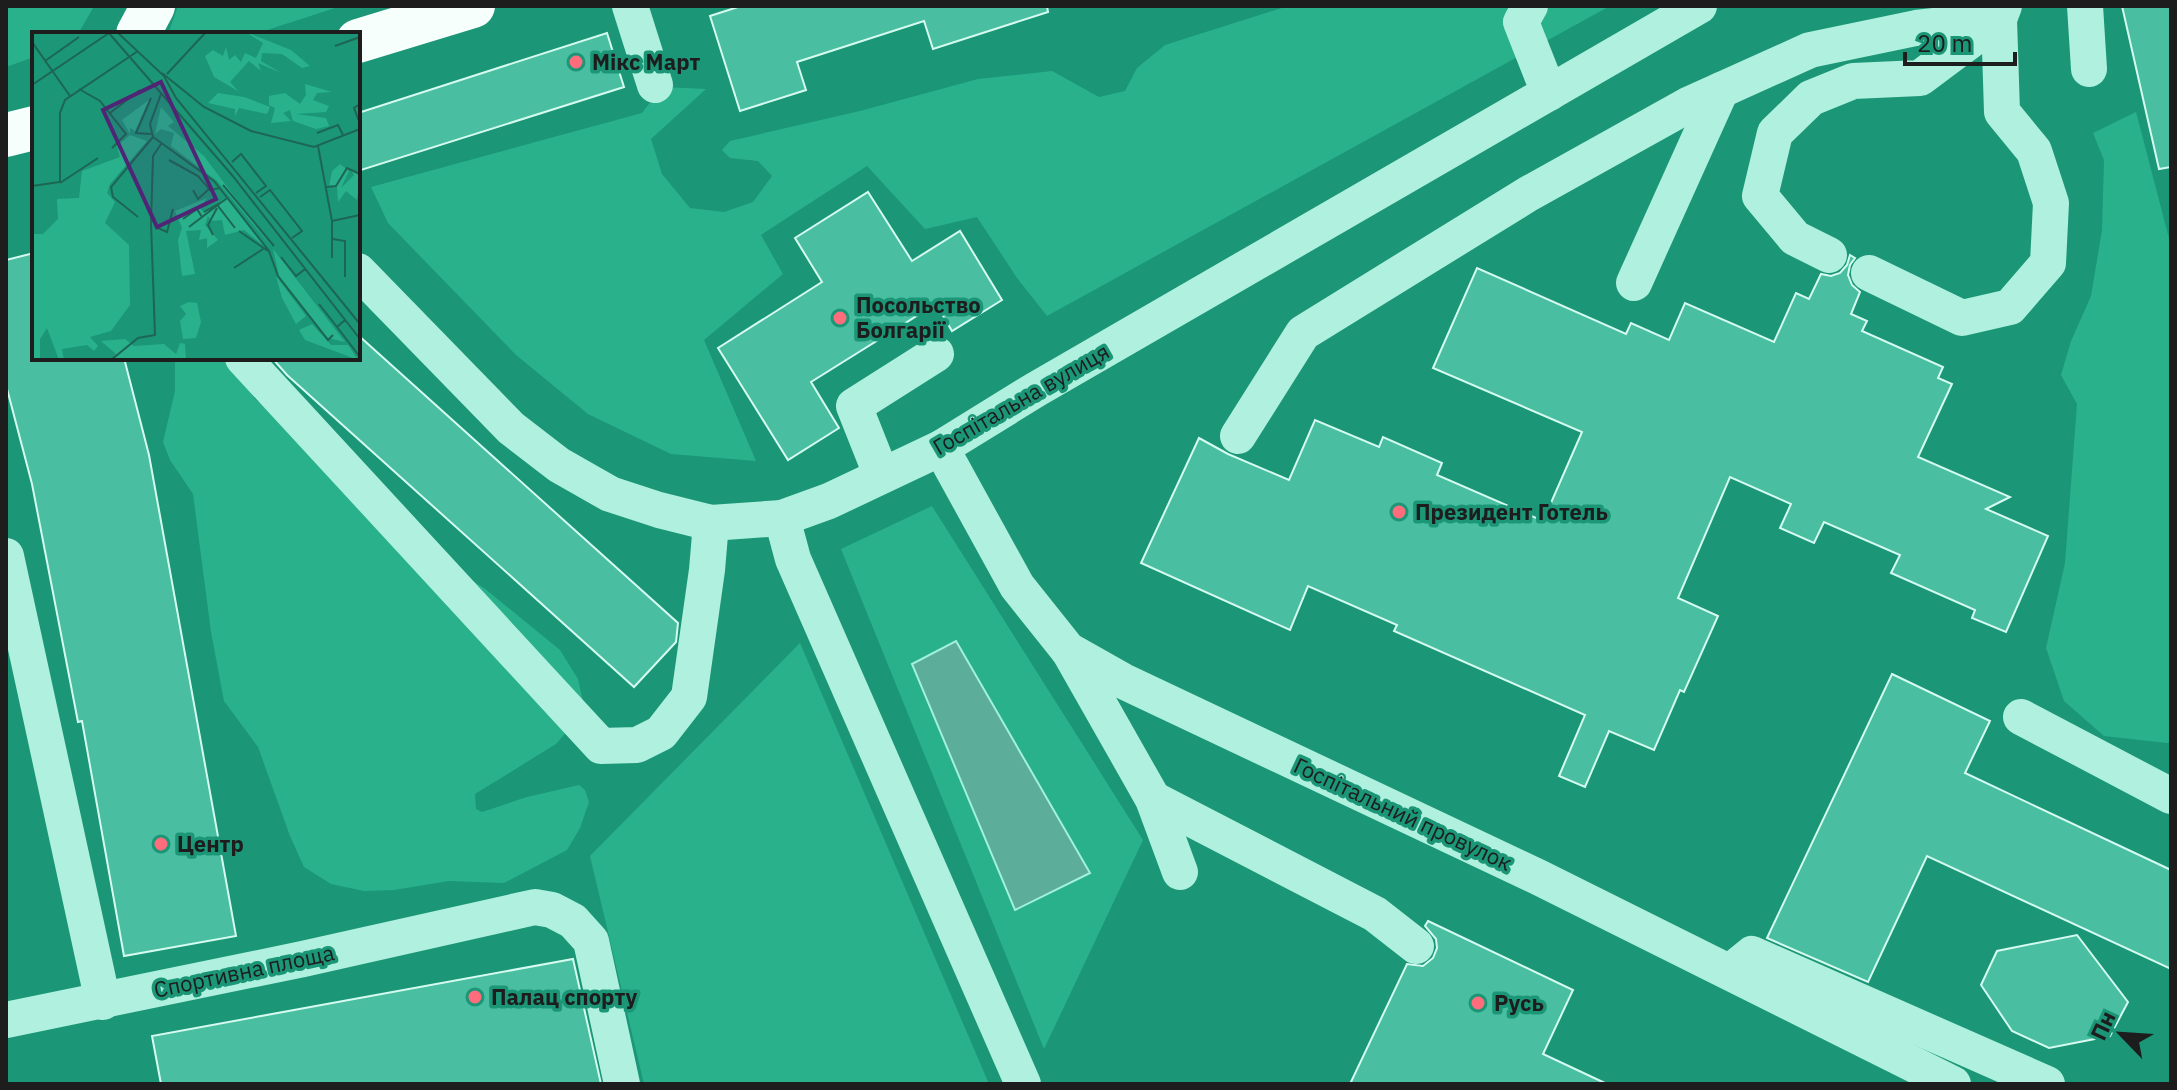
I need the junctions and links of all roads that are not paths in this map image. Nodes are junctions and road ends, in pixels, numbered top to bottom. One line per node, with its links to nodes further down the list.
1 (123, 6): 9 (main road)
2 (153, 6): 10 (main road)
3 (473, 6): 11 (main road)
4 (630, 6): 13 (street)
5 (1530, 6): 15 (street)
6 (1699, 6): 15 (street, Госпітальна вулиця)
7 (2085, 6): 12 (street)
8 (2001, 13): 14 (street); 16 (street); 18 (street)
9 (114, 32)
10 (139, 32)
11 (360, 40)
12 (2089, 69)
13 (655, 85)
14 (1721, 90): 19 (street); 22 (street)
15 (1549, 93): 23 (street, Госпітальна вулиця)
16 (1829, 255)
17 (360, 273): 26 (street, Госпітальна вулиця)
18 (1869, 273)
19 (1634, 283)
20 (936, 354): 24 (street)
21 (245, 360): 26 (street)
22 (1238, 436)
23 (941, 448): 24 (street, Госпітальна вулиця); 28 (street, Госпітальний провулок)
24 (881, 474): 25 (street, Госпітальна вулиця)
25 (782, 518): 26 (street, Госпітальна вулиця); 38 (street)
26 (711, 523)
27 (6, 556): 35 (street)
28 (1068, 650): 31 (street); 34 (street, Госпітальний провулок)
29 (2021, 717): 30 (street)
30 (2171, 796)
31 (1153, 799): 32 (street); 33 (street)
32 (1180, 872)
33 (1416, 946)
34 (1731, 971): 39 (street, Госпітальний провулок); 40 (street)
35 (103, 1002): 36 (street, Спортивна площа); 37 (street, Спортивна площа)
36 (6, 1020)
37 (622, 1084)
38 (1023, 1084)
39 (1953, 1084)
40 (2047, 1084)

